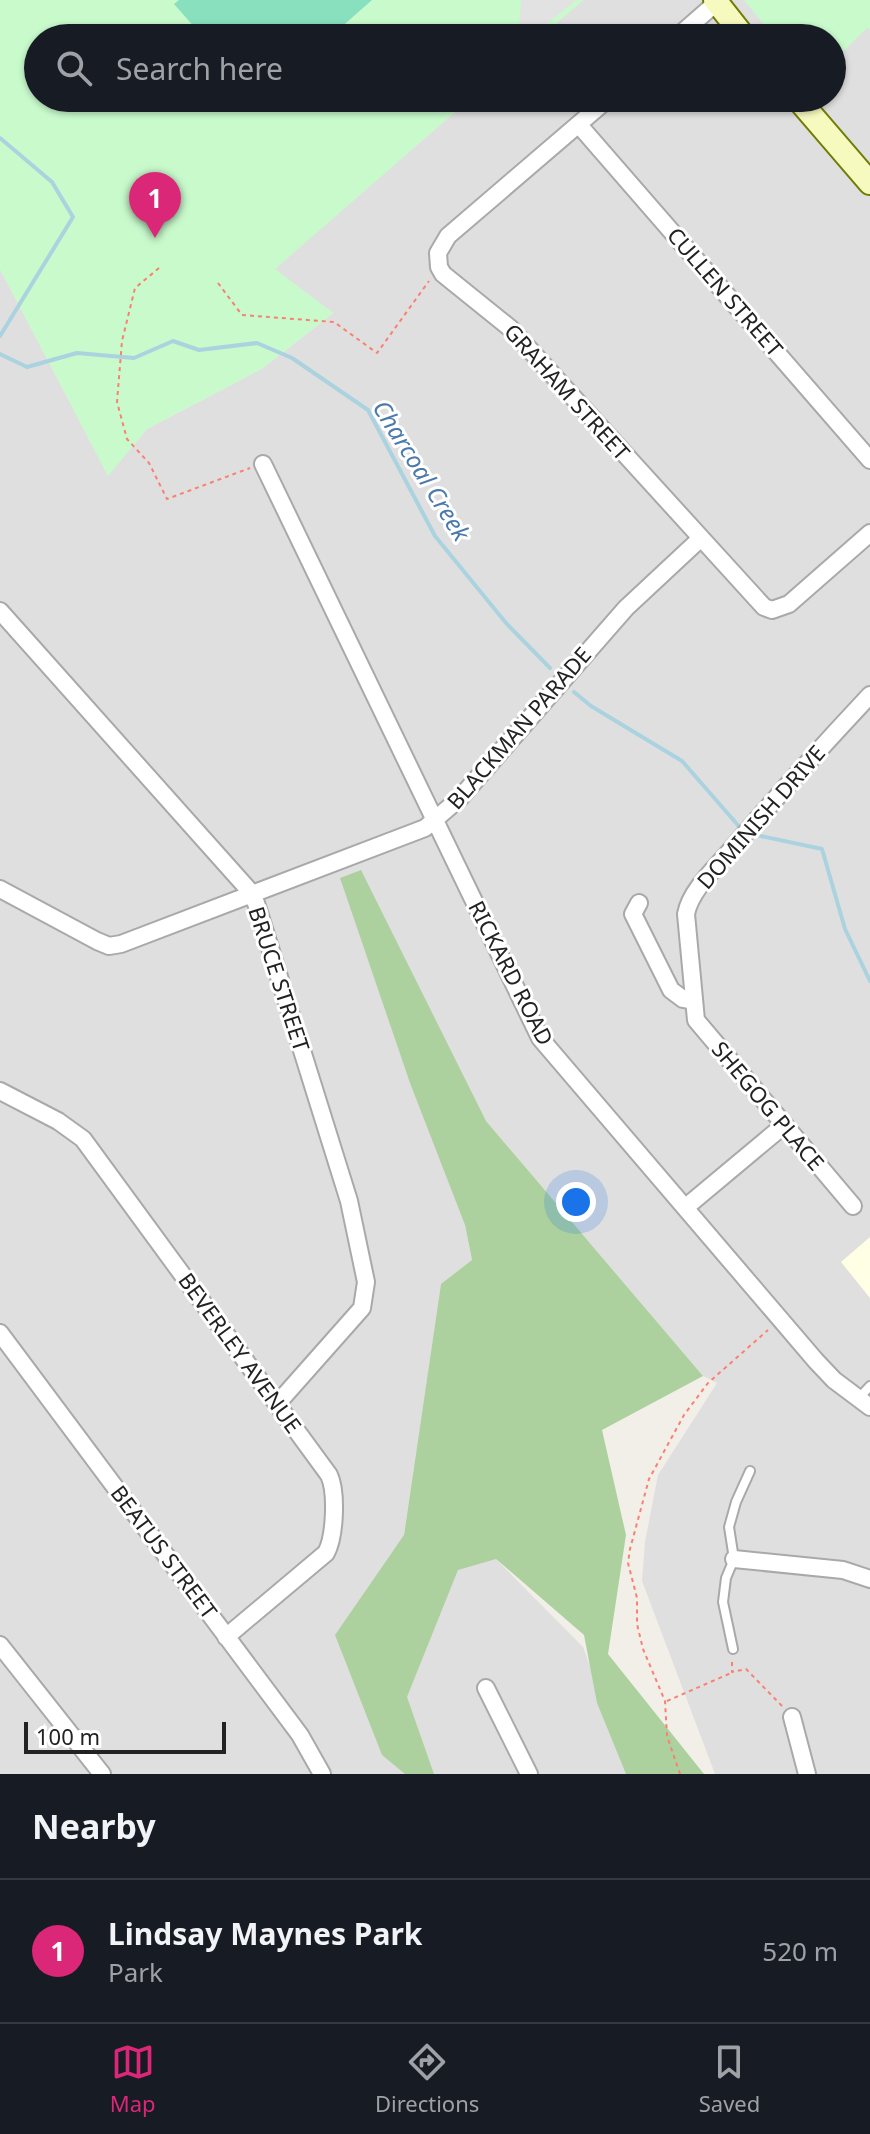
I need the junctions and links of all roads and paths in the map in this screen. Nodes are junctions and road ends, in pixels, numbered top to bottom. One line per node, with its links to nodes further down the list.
1 (716, 1): 2 (street); 3 (street)
2 (691, 24)
3 (734, 24)
4 (593, 112): 6 (street)
5 (809, 112): 7 (street)
6 (579, 125): 8 (street); 11 (street, CULLEN STREET)
7 (870, 183)
8 (439, 267): 10 (path); 14 (street, GRAHAM STREET)
9 (159, 268): 12 (path)
10 (218, 283)
11 (870, 460)
12 (263, 464): 17 (street, RICKARD ROAD)
13 (870, 533): 14 (street, GRAHAM STREET)
14 (700, 539): 17 (street, BLACKMAN PARADE)
15 (0, 611): 19 (street, BRUCE STREET)
16 (870, 695): 21 (street, DOMINISH DRIVE)
17 (435, 821): 19 (street, BLACKMAN PARADE); 25 (street, RICKARD ROAD)
18 (0, 889): 19 (street, BLACKMAN PARADE)
19 (252, 895): 30 (street, BRUCE STREET)
20 (639, 903): 21 (street)
21 (694, 1001): 23 (street, SHEGOG PLACE)
22 (0, 1091): 30 (street, BEVERLEY AVENUE)
23 (783, 1126): 24 (street, SHEGOG PLACE); 25 (street)
24 (853, 1206)
25 (686, 1207): 26 (street, RICKARD ROAD)
26 (781, 1319): 29 (street, RICKARD ROAD); 39 (path)
27 (0, 1333): 34 (street, BEATUS STREET)
28 (870, 1386): 29 (lane)
29 (864, 1403)
30 (277, 1404): 34 (street, BEVERLEY AVENUE)
31 (750, 1471): 32 (lane)
32 (734, 1559): 33 (street); 36 (lane)
33 (870, 1579)
34 (226, 1637): 42 (street, BEATUS STREET)
35 (0, 1645): 41 (street)
36 (733, 1649): 37 (path)
37 (732, 1672): 39 (path); 40 (path)
38 (486, 1688): 43 (street)
39 (665, 1701): 44 (path)
40 (792, 1717): 45 (street)
41 (102, 1774)
42 (322, 1774)
43 (529, 1774)
44 (680, 1774)
45 (807, 1774)

